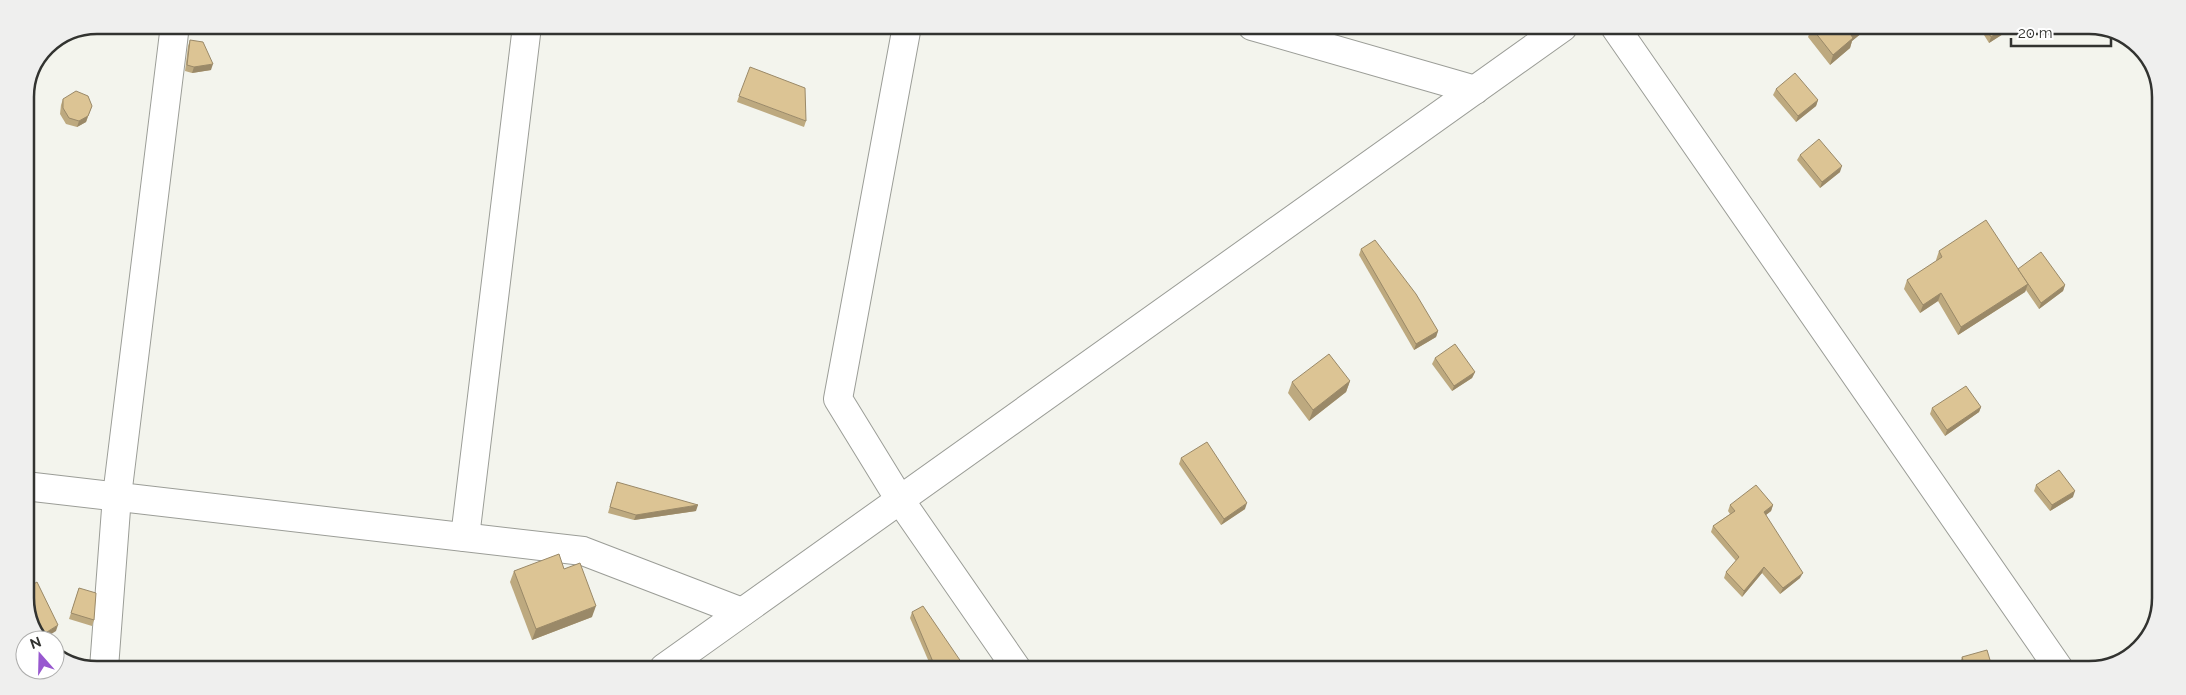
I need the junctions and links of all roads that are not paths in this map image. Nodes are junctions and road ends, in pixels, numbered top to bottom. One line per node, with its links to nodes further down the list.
1 (174, 34): 9 (street)
2 (526, 34): 11 (street)
3 (906, 34): 10 (street)
4 (1280, 34): 7 (street)
5 (1553, 34): 7 (street)
6 (1620, 34): 16 (street)
7 (1475, 90): 10 (street)
8 (34, 487): 9 (street)
9 (117, 496): 11 (street); 14 (street)
10 (900, 500): 12 (street); 15 (street)
11 (465, 537): 12 (street)
12 (742, 612): 13 (street)
13 (693, 660)
14 (105, 661)
15 (1011, 661)
16 (2054, 661)

